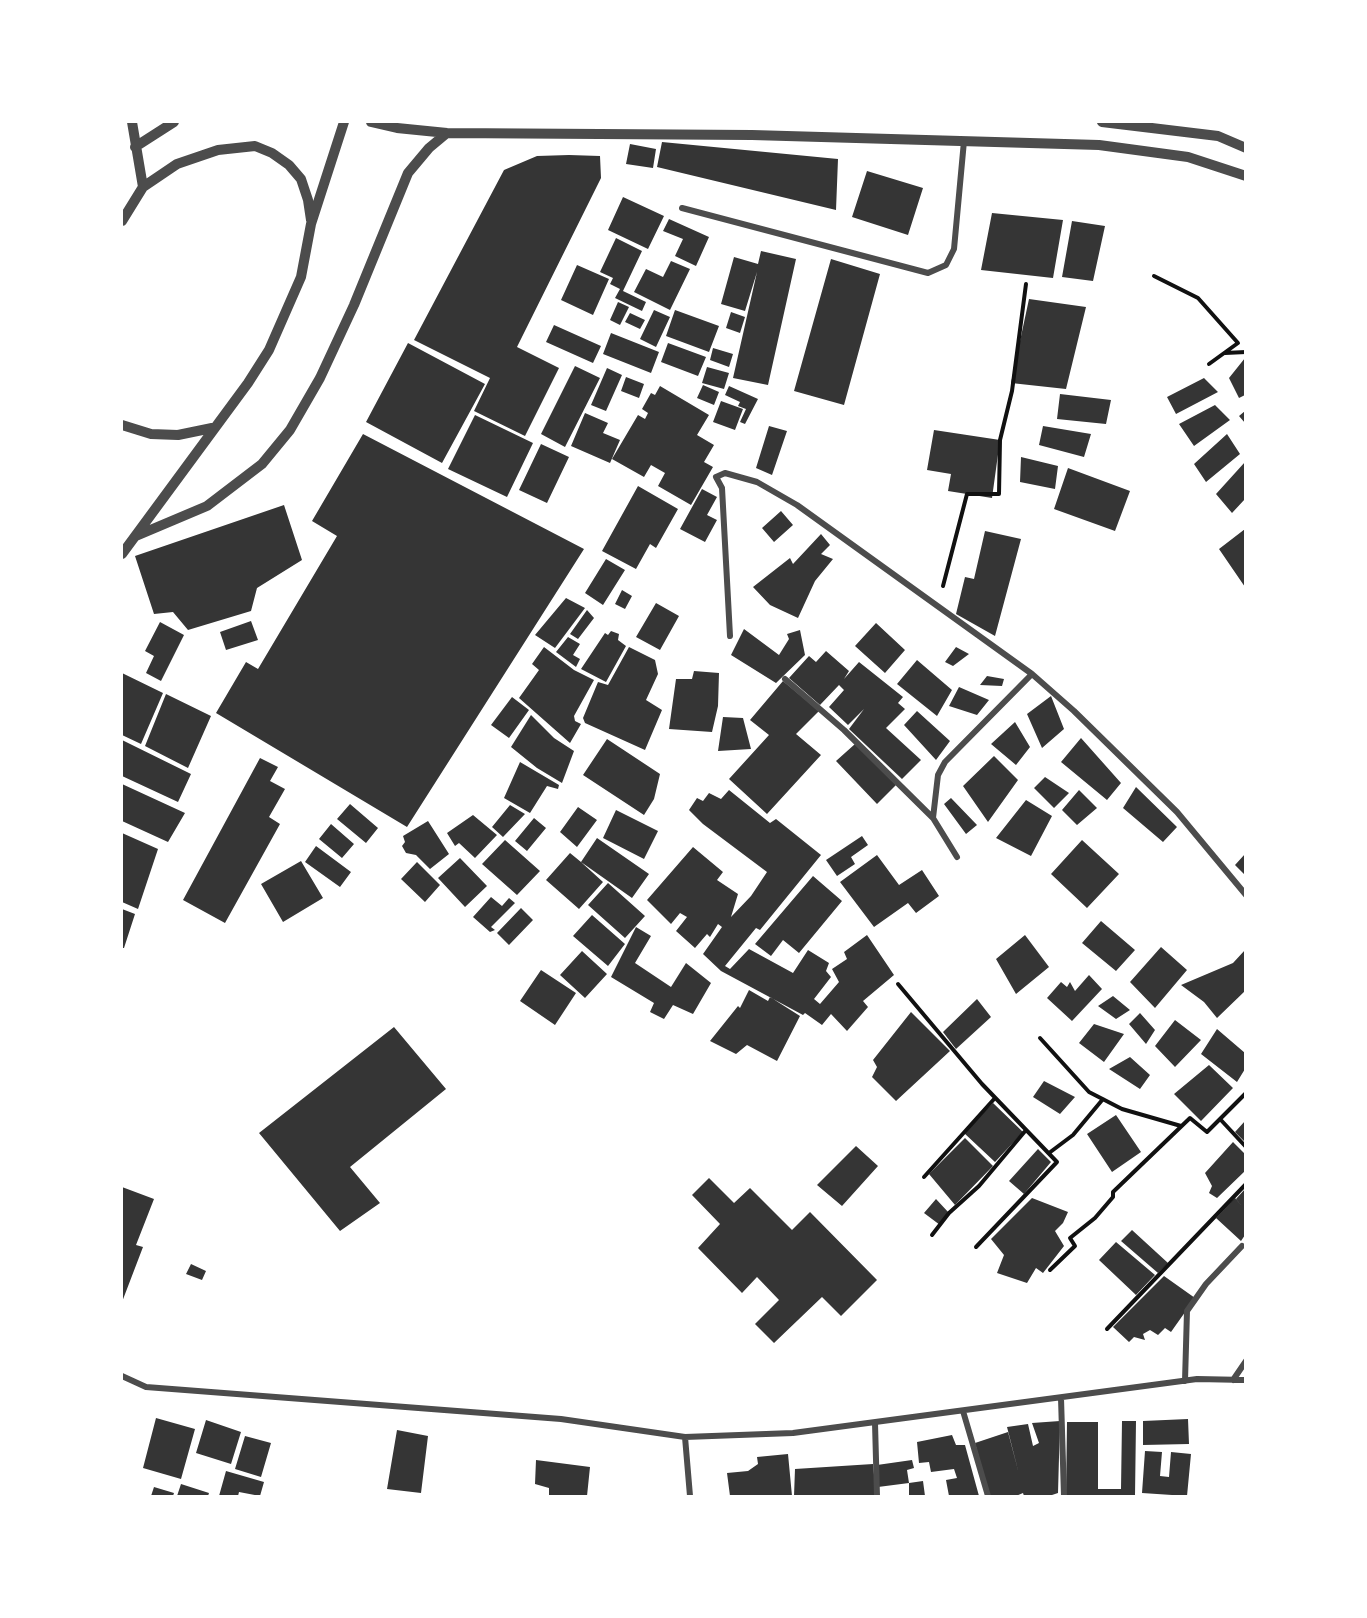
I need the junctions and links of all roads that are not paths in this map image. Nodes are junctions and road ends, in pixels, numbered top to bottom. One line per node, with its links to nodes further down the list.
1 (132, 122): 8 (street)
2 (174, 122): 8 (street)
3 (344, 122): 14 (street)
4 (371, 122): 6 (street)
5 (1102, 122): 9 (street)
6 (447, 134): 7 (street); 17 (street)
7 (964, 141): 10 (street); 12 (street)
8 (135, 147): 11 (street)
9 (1245, 148)
10 (1245, 176)
11 (143, 187): 13 (street); 14 (street)
12 (682, 208)
13 (122, 221)
14 (311, 224): 16 (street)
15 (122, 425): 16 (street)
16 (212, 428): 17 (street)
17 (136, 536): 18 (street)
18 (122, 554)
19 (730, 636): 20 (street)
20 (1032, 674): 22 (street); 24 (street)
21 (785, 679): 22 (street)
22 (933, 818): 23 (street)
23 (957, 858)
24 (1245, 895)
25 (1242, 1246): 30 (street)
26 (1245, 1361): 28 (street)
27 (122, 1376): 34 (street)
28 (1233, 1380): 29 (street); 30 (street)
29 (1245, 1380)
30 (1185, 1381): 31 (street)
31 (1060, 1398): 32 (street); 38 (street)
32 (963, 1411): 33 (street); 37 (street)
33 (875, 1423): 34 (street); 36 (street)
34 (685, 1437): 35 (street)
35 (690, 1497)
36 (877, 1497)
37 (988, 1497)
38 (1064, 1497)

